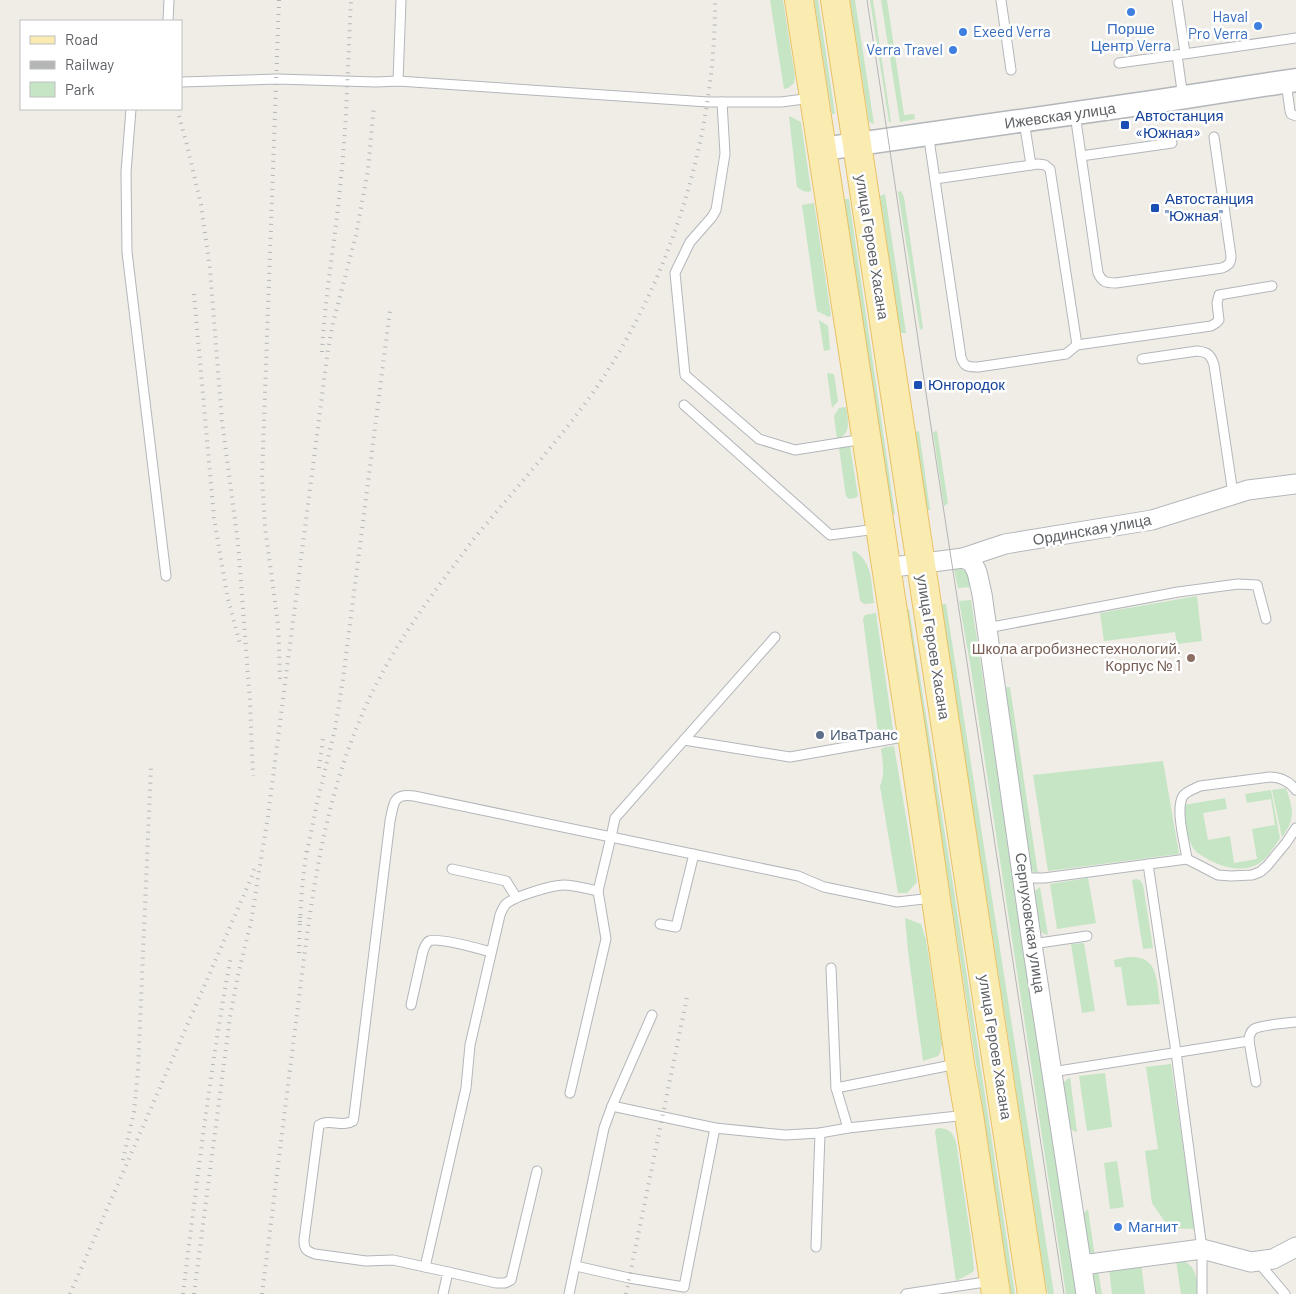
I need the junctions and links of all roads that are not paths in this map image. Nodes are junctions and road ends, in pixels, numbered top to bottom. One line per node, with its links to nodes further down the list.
1 (169, 0): 7 (lane)
2 (401, 0): 12 (lane)
3 (799, 0): 15 (main road)
4 (835, 0): 25 (main road, улица Героев Хасана)
5 (1001, 0): 11 (lane)
6 (1177, 0): 9 (lane)
7 (168, 20)
8 (1296, 38): 9 (lane)
9 (1181, 54): 10 (lane); 16 (lane)
10 (1119, 63)
11 (1011, 70)
12 (398, 81): 14 (lane); 17 (lane)
13 (1291, 81): 16 (street, Ижевская улица); 20 (lane)
14 (182, 82)
15 (815, 98): 17 (lane); 26 (main road)
16 (1183, 98): 19 (street, Ижевская улица)
17 (722, 102): 34 (lane)
18 (131, 110): 41 (lane)
19 (1075, 114): 21 (street, Ижевская улица); 27 (lane)
20 (1296, 116)
21 (1024, 121): 22 (street, Ижевская улица); 28 (lane)
22 (930, 134): 25 (street, Ижевская улица); 29 (lane)
23 (1214, 137): 27 (lane)
24 (1172, 143): 27 (lane)
25 (856, 144): 26 (street, Ижевская улица); 39 (main road, улица Героев Хасана)
26 (823, 149): 34 (main road)
27 (1081, 156)
28 (1031, 165): 29 (lane); 31 (lane)
29 (935, 179): 31 (lane)
30 (1272, 286): 31 (lane)
31 (1077, 345)
32 (1142, 359): 36 (lane)
33 (684, 405): 37 (lane)
34 (867, 438): 37 (main road)
35 (1296, 484): 36 (street, Ординская улица)
36 (1233, 494): 38 (street, Ординская улица)
37 (880, 528): 40 (main road)
38 (963, 558): 39 (street, Ординская улица); 43 (street, Серпуховская улица)
39 (920, 563): 40 (street, Ординская улица); 91 (main road, улица Героев Хасана)
40 (886, 568): 45 (main road)
41 (166, 576)
42 (1266, 619): 43 (lane)
43 (987, 628): 54 (street, Серпуховская улица)
44 (775, 637): 46 (lane)
45 (912, 736): 46 (lane); 57 (main road)
46 (684, 740): 49 (lane)
47 (1296, 790): 51 (lane)
48 (1296, 828): 51 (lane)
49 (611, 837): 50 (lane); 55 (lane); 85 (lane)
50 (694, 854): 57 (lane); 58 (lane)
51 (1187, 859): 52 (lane)
52 (1148, 864): 54 (lane); 67 (lane)
53 (452, 869): 56 (lane)
54 (1023, 878): 60 (street, Серпуховская улица)
55 (598, 891): 56 (lane); 72 (lane)
56 (516, 898): 61 (lane)
57 (936, 898): 68 (main road)
58 (660, 924)
59 (1087, 936): 60 (lane)
60 (1032, 944): 69 (street, Серпуховская улица)
61 (491, 952): 63 (lane); 85 (lane)
62 (831, 968): 71 (lane)
63 (411, 1005)
64 (652, 1015): 73 (lane)
65 (1296, 1022): 66 (lane)
66 (1249, 1041): 67 (lane); 70 (lane)
67 (1176, 1052): 69 (lane); 81 (lane)
68 (960, 1064): 71 (lane); 74 (main road)
69 (1052, 1072): 83 (street, Серпуховская улица)
70 (1256, 1082)
71 (836, 1088): 76 (lane)
72 (570, 1093)
73 (612, 1106): 75 (lane); 84 (lane)
74 (970, 1115): 76 (lane); 87 (main road)
75 (715, 1128): 77 (lane); 84 (lane)
76 (848, 1128): 77 (lane)
77 (820, 1133): 80 (lane)
78 (537, 1171): 86 (lane)
79 (1296, 1246): 82 (street)
80 (816, 1247)
81 (1202, 1249): 82 (street); 83 (street); 93 (lane)
82 (1258, 1261): 94 (lane)
83 (1082, 1265): 92 (street, Серпуховская улица)
84 (576, 1266): 89 (lane)
85 (425, 1267): 86 (lane)
86 (448, 1272): 88 (lane)
87 (995, 1287): 90 (lane)
88 (443, 1294)
89 (569, 1294)
90 (906, 1294)
91 (1032, 1294)
92 (1086, 1294)
93 (1202, 1294)
94 (1285, 1294)

